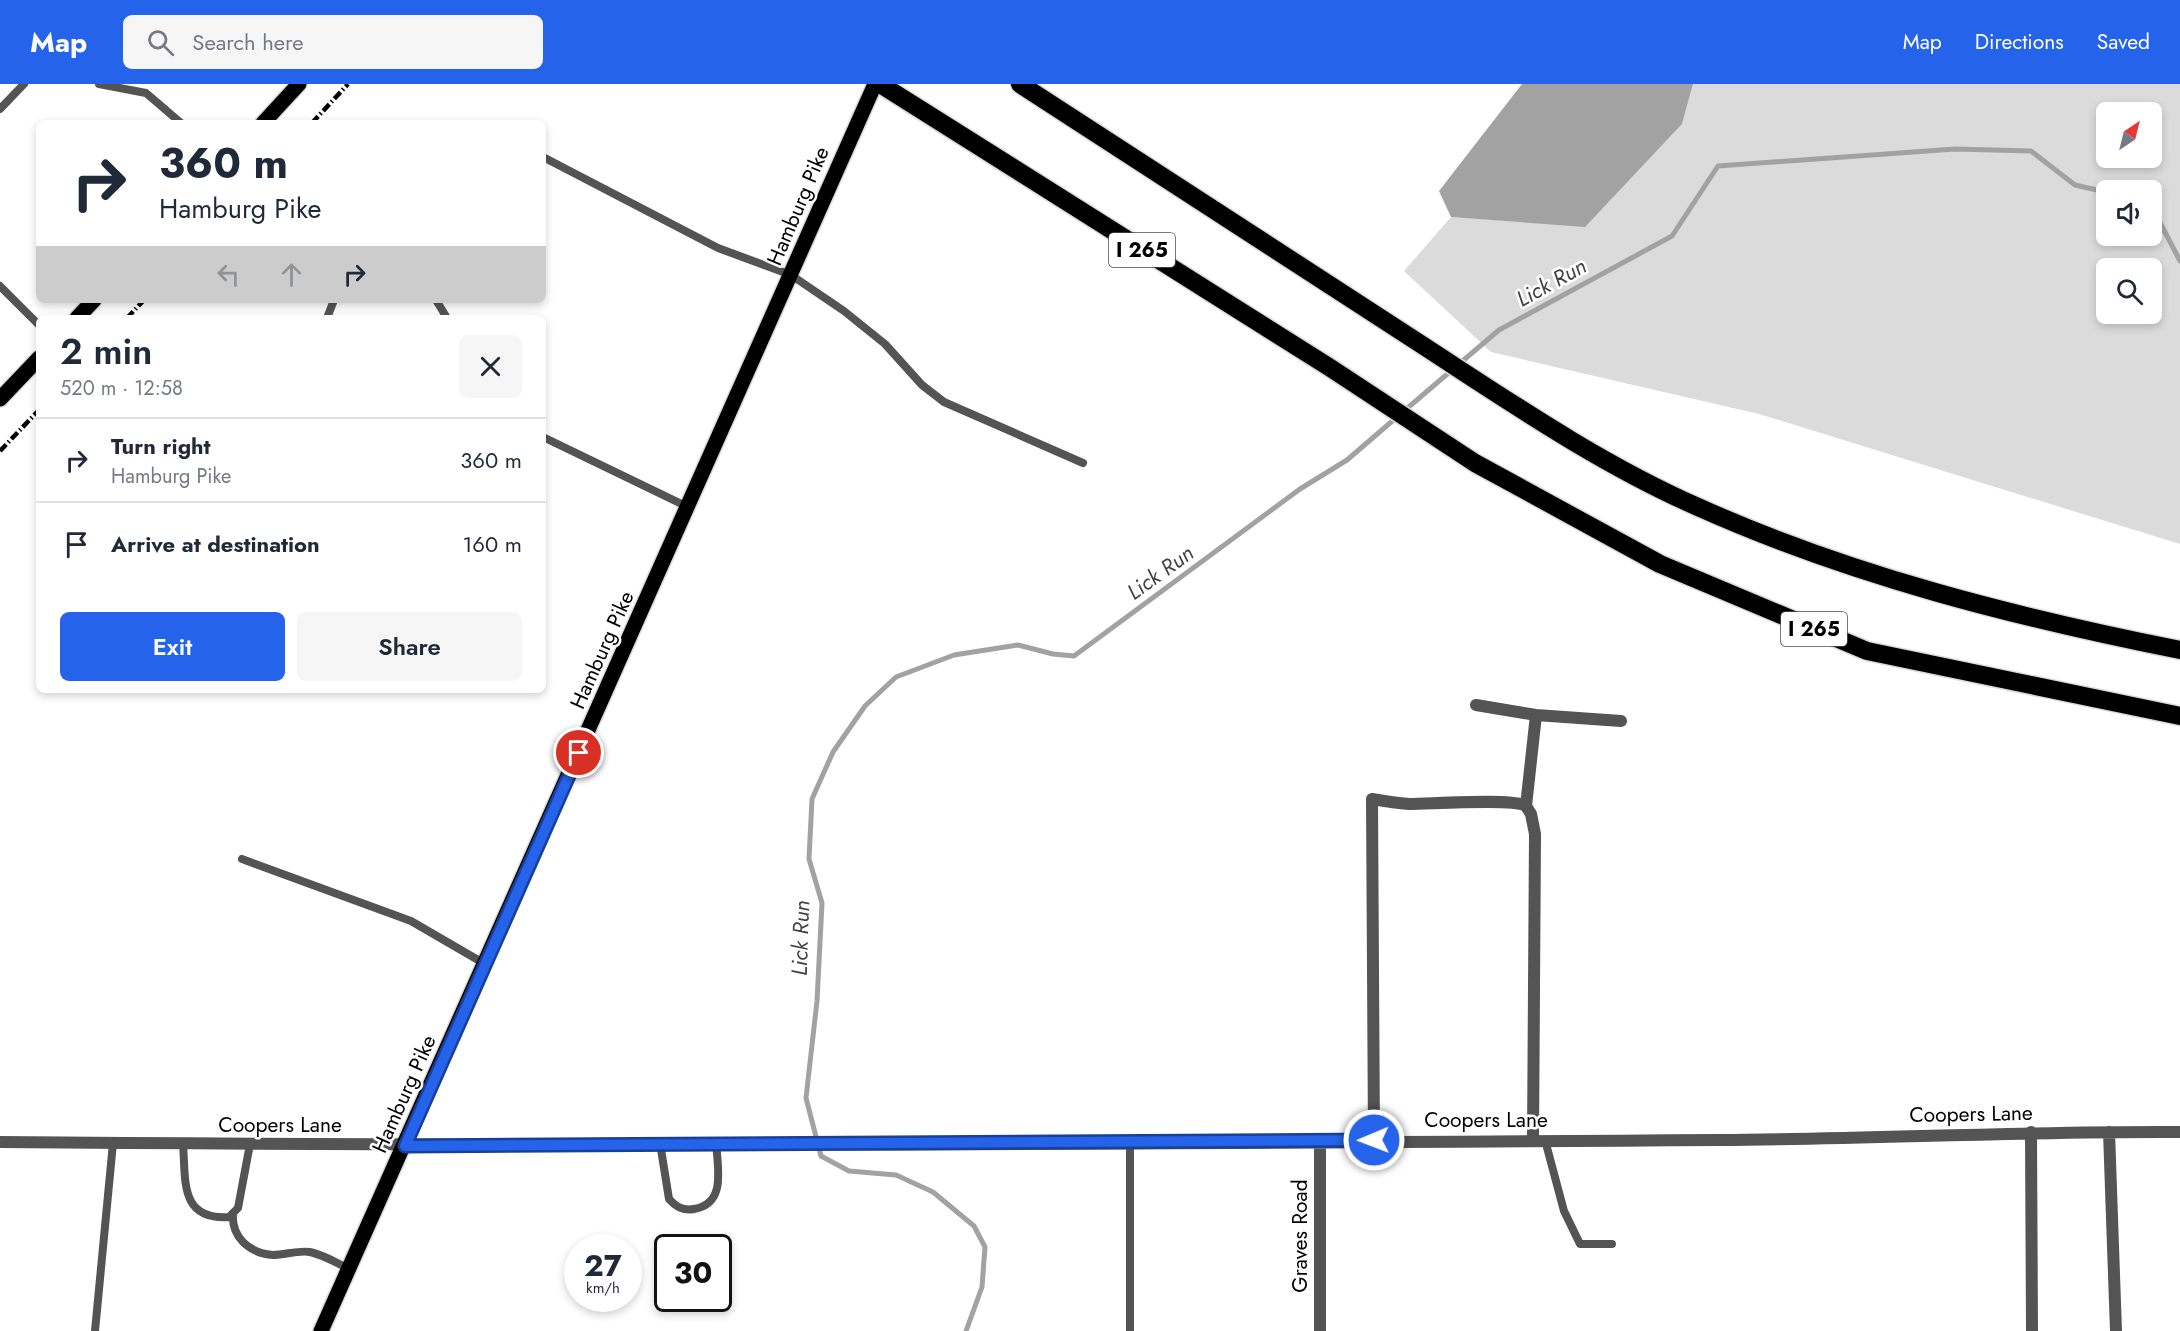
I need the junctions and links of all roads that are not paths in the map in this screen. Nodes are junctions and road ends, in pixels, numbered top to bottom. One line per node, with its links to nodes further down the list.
1 (24, 84): 7 (lane)
2 (99, 84): 8 (lane)
3 (299, 84): 9 (main road)
4 (875, 84): 11 (main road, Hamburg Pike)
5 (880, 84): 24 (highway, I 265)
6 (1020, 84): 21 (highway)
7 (0, 110)
8 (178, 120)
9 (266, 120)
10 (546, 159): 11 (lane)
11 (791, 275): 19 (lane); 20 (main road, Hamburg Pike)
12 (0, 286): 15 (lane)
13 (91, 303): 14 (main road)
14 (80, 315)
15 (36, 323)
16 (36, 361): 17 (main road)
17 (0, 399)
18 (546, 438): 20 (lane)
19 (1083, 463)
20 (689, 507): 28 (main road, Hamburg Pike)
21 (2180, 650)
22 (1476, 705): 23 (street)
23 (1536, 715): 25 (street); 26 (street)
24 (2180, 716)
25 (1622, 721)
26 (1526, 806): 32 (street); 33 (street)
27 (242, 859): 28 (lane)
28 (485, 964): 42 (main road, Hamburg Pike)
29 (2031, 1132): 30 (street, Coopers Lane); 33 (street, Coopers Lane); 50 (street)
30 (2109, 1132): 31 (street, Coopers Lane); 51 (street)
31 (2180, 1132)
32 (1374, 1140): 33 (street, Coopers Lane); 36 (street, Coopers Lane)
33 (1539, 1140): 44 (lane)
34 (0, 1142): 37 (street, Coopers Lane)
35 (1130, 1142): 36 (street, Coopers Lane); 39 (street, Coopers Lane); 48 (lane)
36 (1320, 1142): 49 (street, Graves Road)
37 (113, 1143): 40 (street, Coopers Lane); 46 (lane)
38 (660, 1143): 39 (street, Coopers Lane); 39 (lane); 42 (street, Coopers Lane)
39 (716, 1143)
40 (183, 1144): 41 (street, Coopers Lane); 43 (lane)
41 (250, 1144): 42 (street, Coopers Lane); 43 (lane)
42 (405, 1146): 45 (main road, Hamburg Pike)
43 (233, 1213): 45 (lane)
44 (1612, 1244)
45 (349, 1269): 47 (main road, Hamburg Pike)
46 (95, 1331)
47 (321, 1331)
48 (1130, 1331)
49 (1320, 1331)
50 (2032, 1331)
51 (2116, 1331)

